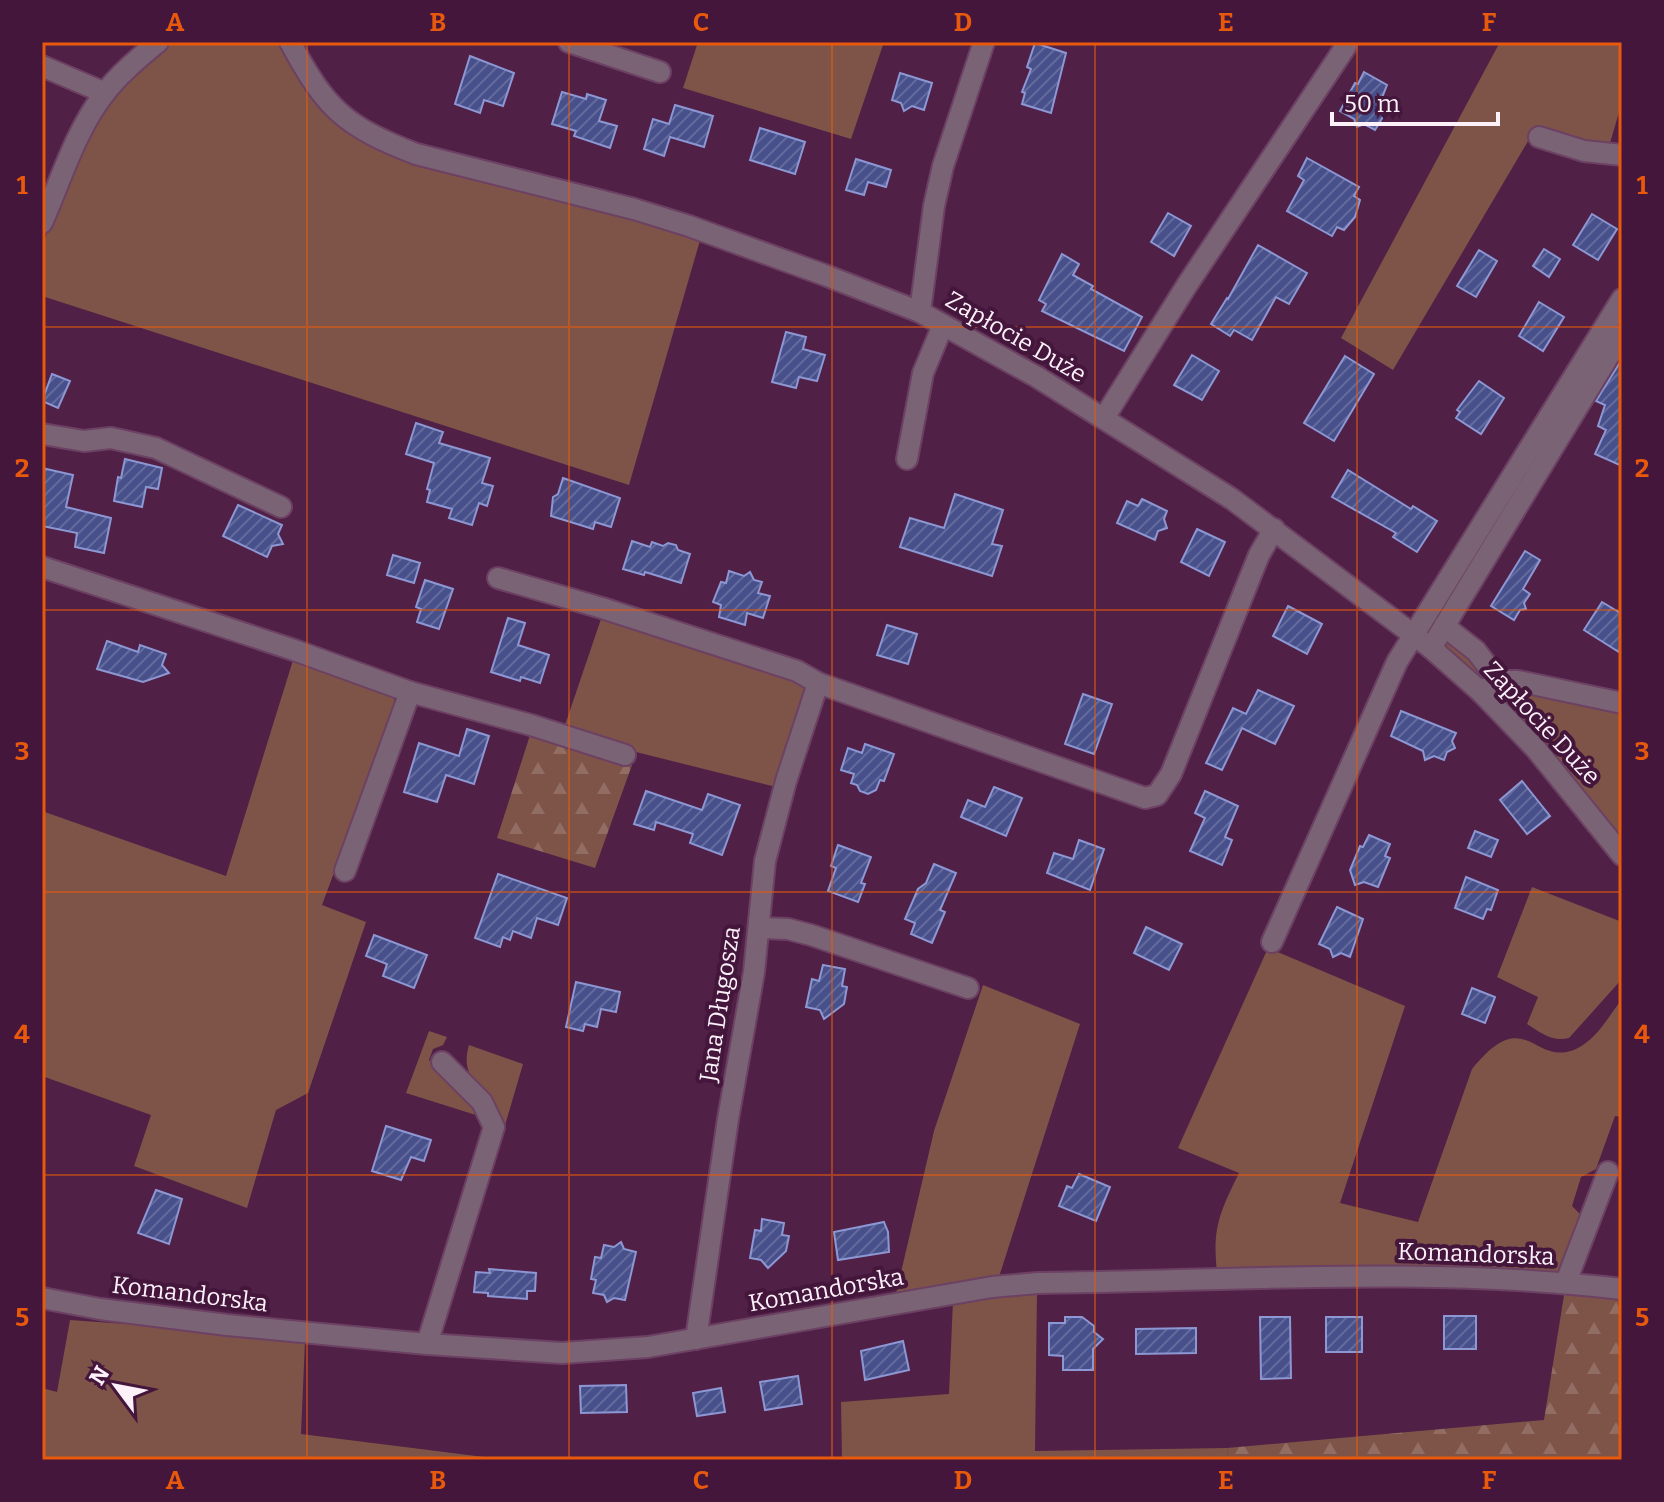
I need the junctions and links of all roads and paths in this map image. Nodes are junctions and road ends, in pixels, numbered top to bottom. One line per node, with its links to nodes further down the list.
1 (158, 42): 8 (street)
2 (290, 42): 13 (street, Zapłocie Duże)
3 (569, 42): 7 (street)
4 (984, 42): 13 (street)
5 (1346, 46): 16 (street)
6 (42, 66): 8 (street)
7 (660, 72)
8 (105, 93): 11 (street)
9 (1539, 137): 10 (street)
10 (1622, 155)
11 (42, 223)
12 (1622, 299): 24 (street)
13 (920, 312): 14 (street, Zapłocie Duże)
14 (943, 325): 16 (street, Zapłocie Duże); 18 (street)
15 (1622, 334): 23 (street)
16 (1104, 418): 20 (street, Zapłocie Duże)
17 (42, 434): 19 (street)
18 (907, 459)
19 (281, 507)
20 (1274, 529): 24 (street, Zapłocie Duże); 27 (street)
21 (42, 567): 28 (street)
22 (498, 578): 27 (street)
23 (1444, 626): 25 (street); 26 (street)
24 (1413, 634): 25 (street, Zapłocie Duże); 35 (street)
25 (1431, 648): 29 (street, Zapłocie Duże)
26 (1499, 681): 29 (street); 30 (street)
27 (818, 683): 34 (street, Jana Długosza)
28 (410, 692): 31 (street); 33 (street)
29 (1481, 692): 32 (street, Zapłocie Duże)
30 (1622, 703)
31 (625, 755)
32 (1622, 855)
33 (345, 871)
34 (760, 928): 36 (street); 42 (street, Jana Długosza)
35 (1272, 942)
36 (968, 988)
37 (442, 1062): 43 (street)
38 (1608, 1172): 39 (street)
39 (1566, 1282): 40 (street, Komandorska); 42 (street, Komandorska)
40 (1622, 1289)
41 (42, 1298): 43 (street, Komandorska)
42 (696, 1339): 43 (street, Komandorska)
43 (427, 1344)

